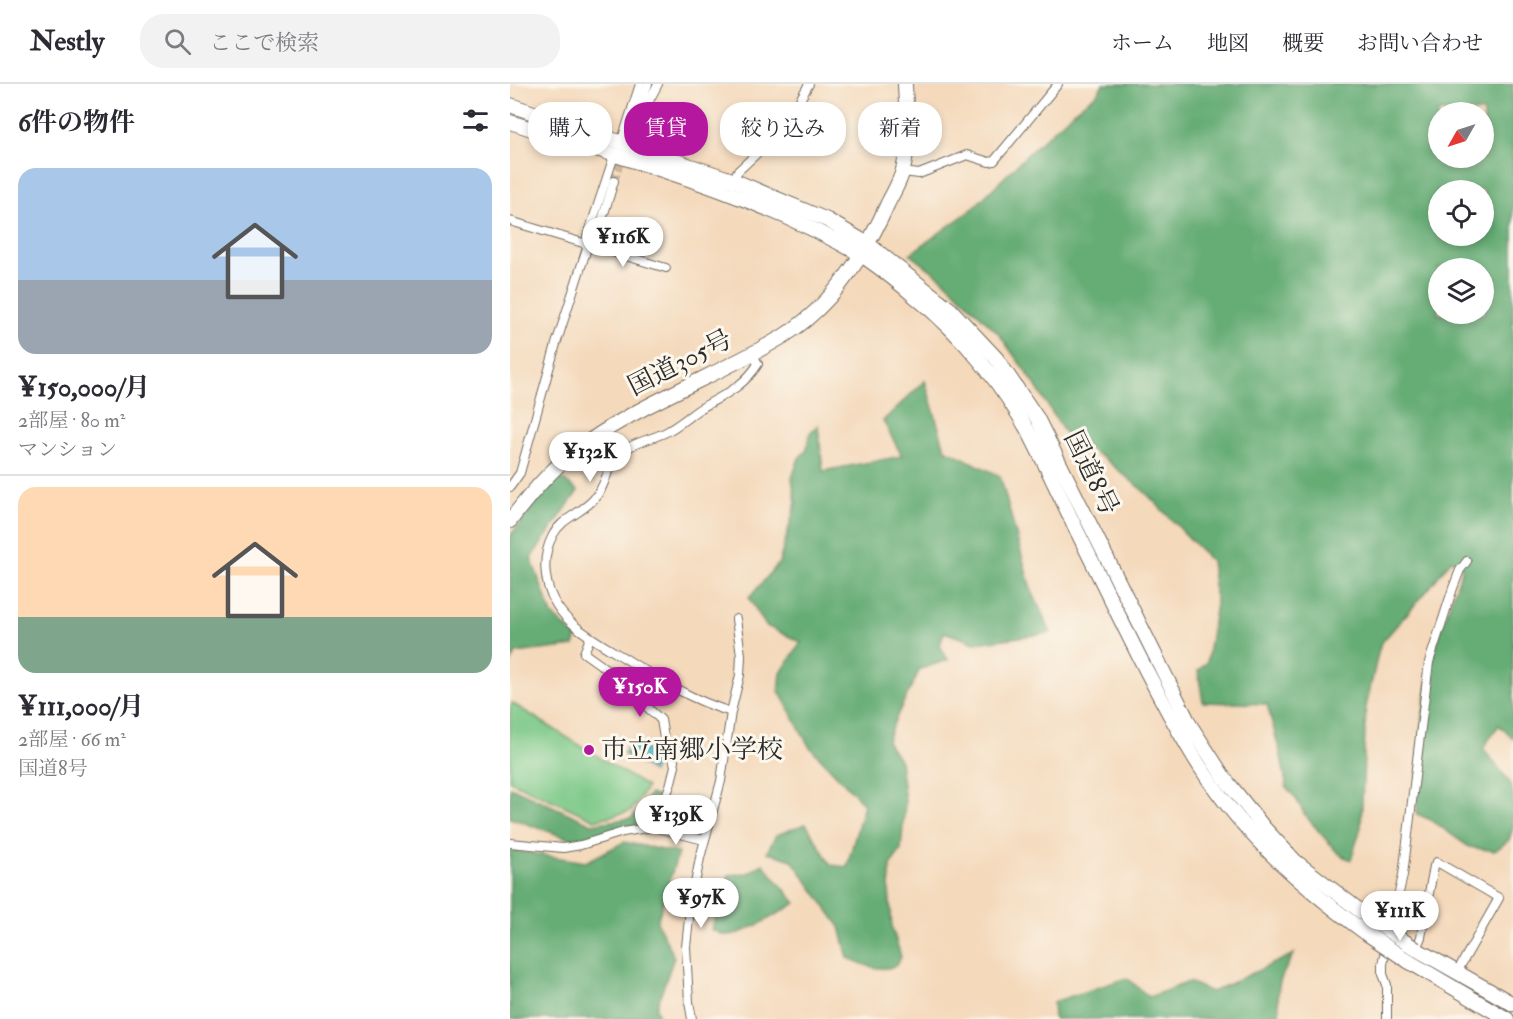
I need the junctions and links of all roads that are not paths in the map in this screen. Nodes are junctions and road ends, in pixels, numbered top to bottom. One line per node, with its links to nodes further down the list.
1 (640, 84): 7 (street)
2 (648, 84): 8 (street)
3 (658, 84): 9 (street)
4 (808, 84): 17 (street)
5 (905, 84): 15 (highway, 国道305号)
6 (1058, 84): 15 (street)
7 (637, 102)
8 (642, 102)
9 (649, 102)
10 (510, 105): 12 (highway, 国道8号)
11 (510, 122): 13 (highway, 国道8号)
12 (624, 140)
13 (614, 156): 19 (street); 20 (highway, 国道8号)
14 (667, 156): 17 (highway, 国道8号)
15 (903, 172): 20 (highway, 国道305号)
16 (614, 181): 19 (street)
17 (735, 181): 20 (highway, 国道8号)
18 (510, 221): 19 (street)
19 (589, 245): 21 (street); 23 (street)
20 (864, 249): 22 (highway, 国道305号); 32 (highway, 国道8号)
21 (666, 268)
22 (752, 352): 24 (highway, 国道305号); 27 (street)
23 (510, 487)
24 (510, 521)
25 (1467, 561): 38 (street)
26 (736, 620): 28 (street)
27 (590, 638): 28 (street); 29 (street)
28 (731, 712): 30 (street)
29 (653, 827): 30 (street); 31 (street)
30 (704, 840): 37 (street)
31 (510, 843)
32 (1369, 927): 33 (highway, 国道8号, bridge); 36 (highway, 国道8号, bridge)
33 (1416, 949): 34 (highway, 国道8号); 34 (street)
34 (1457, 972): 35 (highway, 国道8号)
35 (1513, 1004)
36 (1501, 1018)
37 (692, 1019)
38 (1387, 1019)

